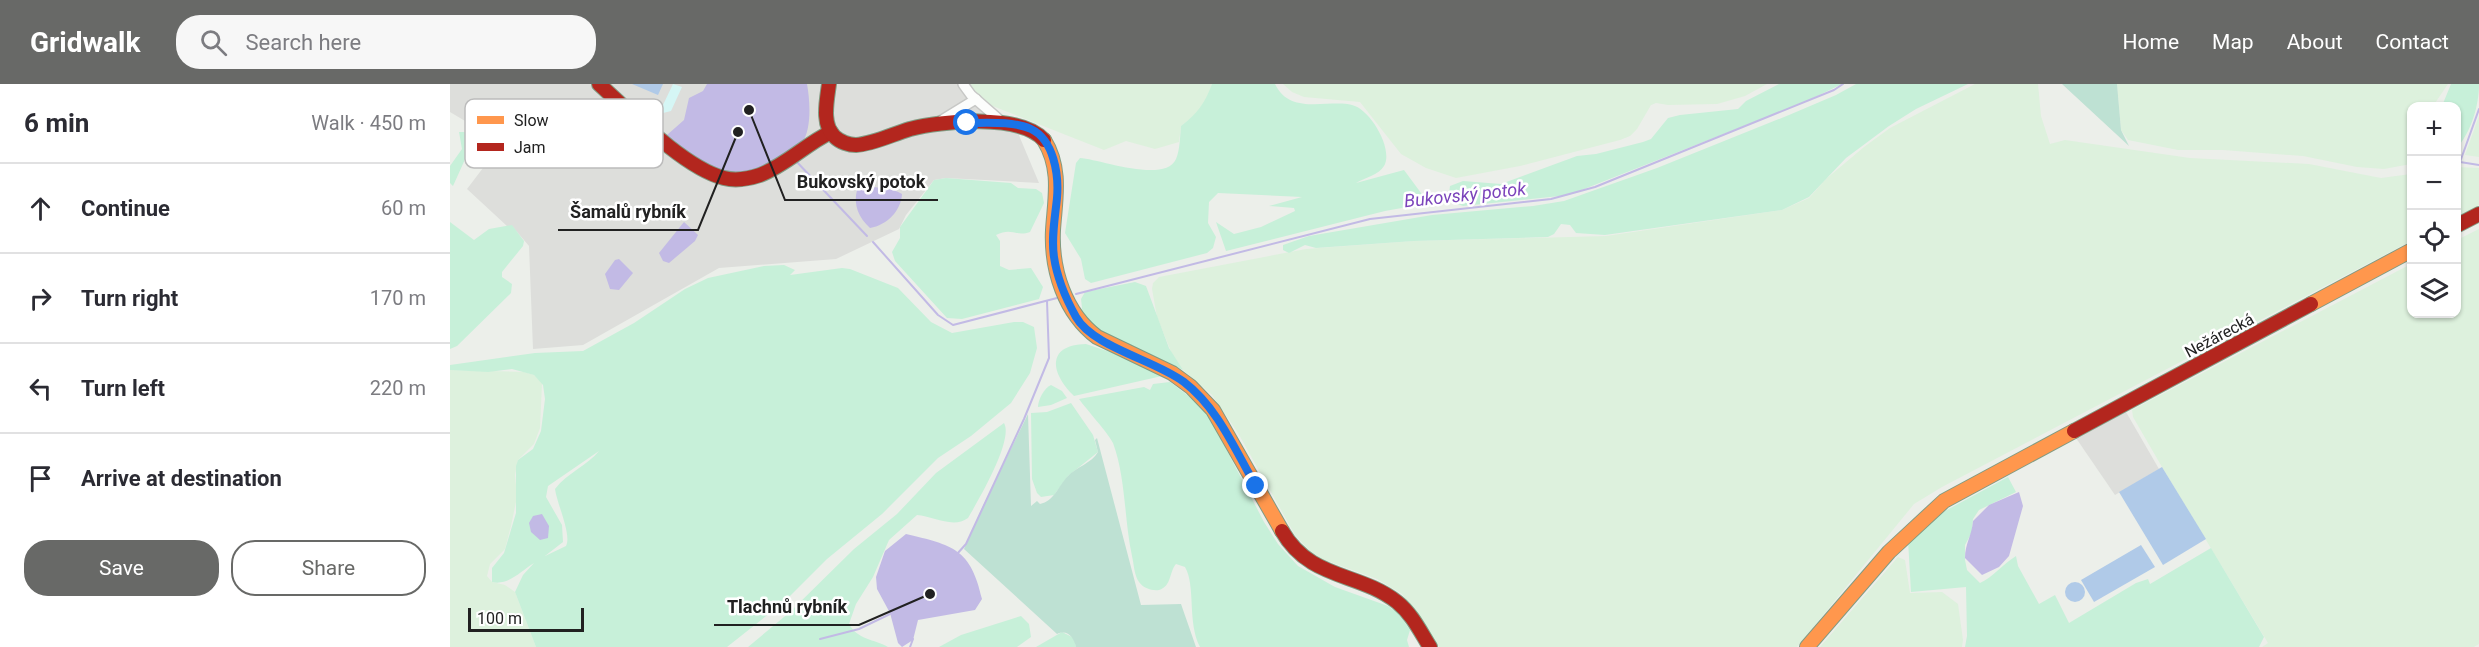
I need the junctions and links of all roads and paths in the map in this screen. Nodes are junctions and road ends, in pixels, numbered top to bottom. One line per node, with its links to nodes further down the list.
1 (599, 84): 4 (street)
2 (829, 84): 8 (street)
3 (963, 84): 5 (street)
4 (616, 99)
5 (976, 99): 6 (street); 7 (street)
6 (935, 124): 7 (street); 8 (street)
7 (1004, 125): 13 (street)
8 (831, 132): 9 (street)
9 (663, 140)
10 (2479, 214): 11 (street)
11 (2461, 224)
12 (2407, 253): 14 (street, Nežárecká)
13 (1430, 647)
14 (1807, 647)

